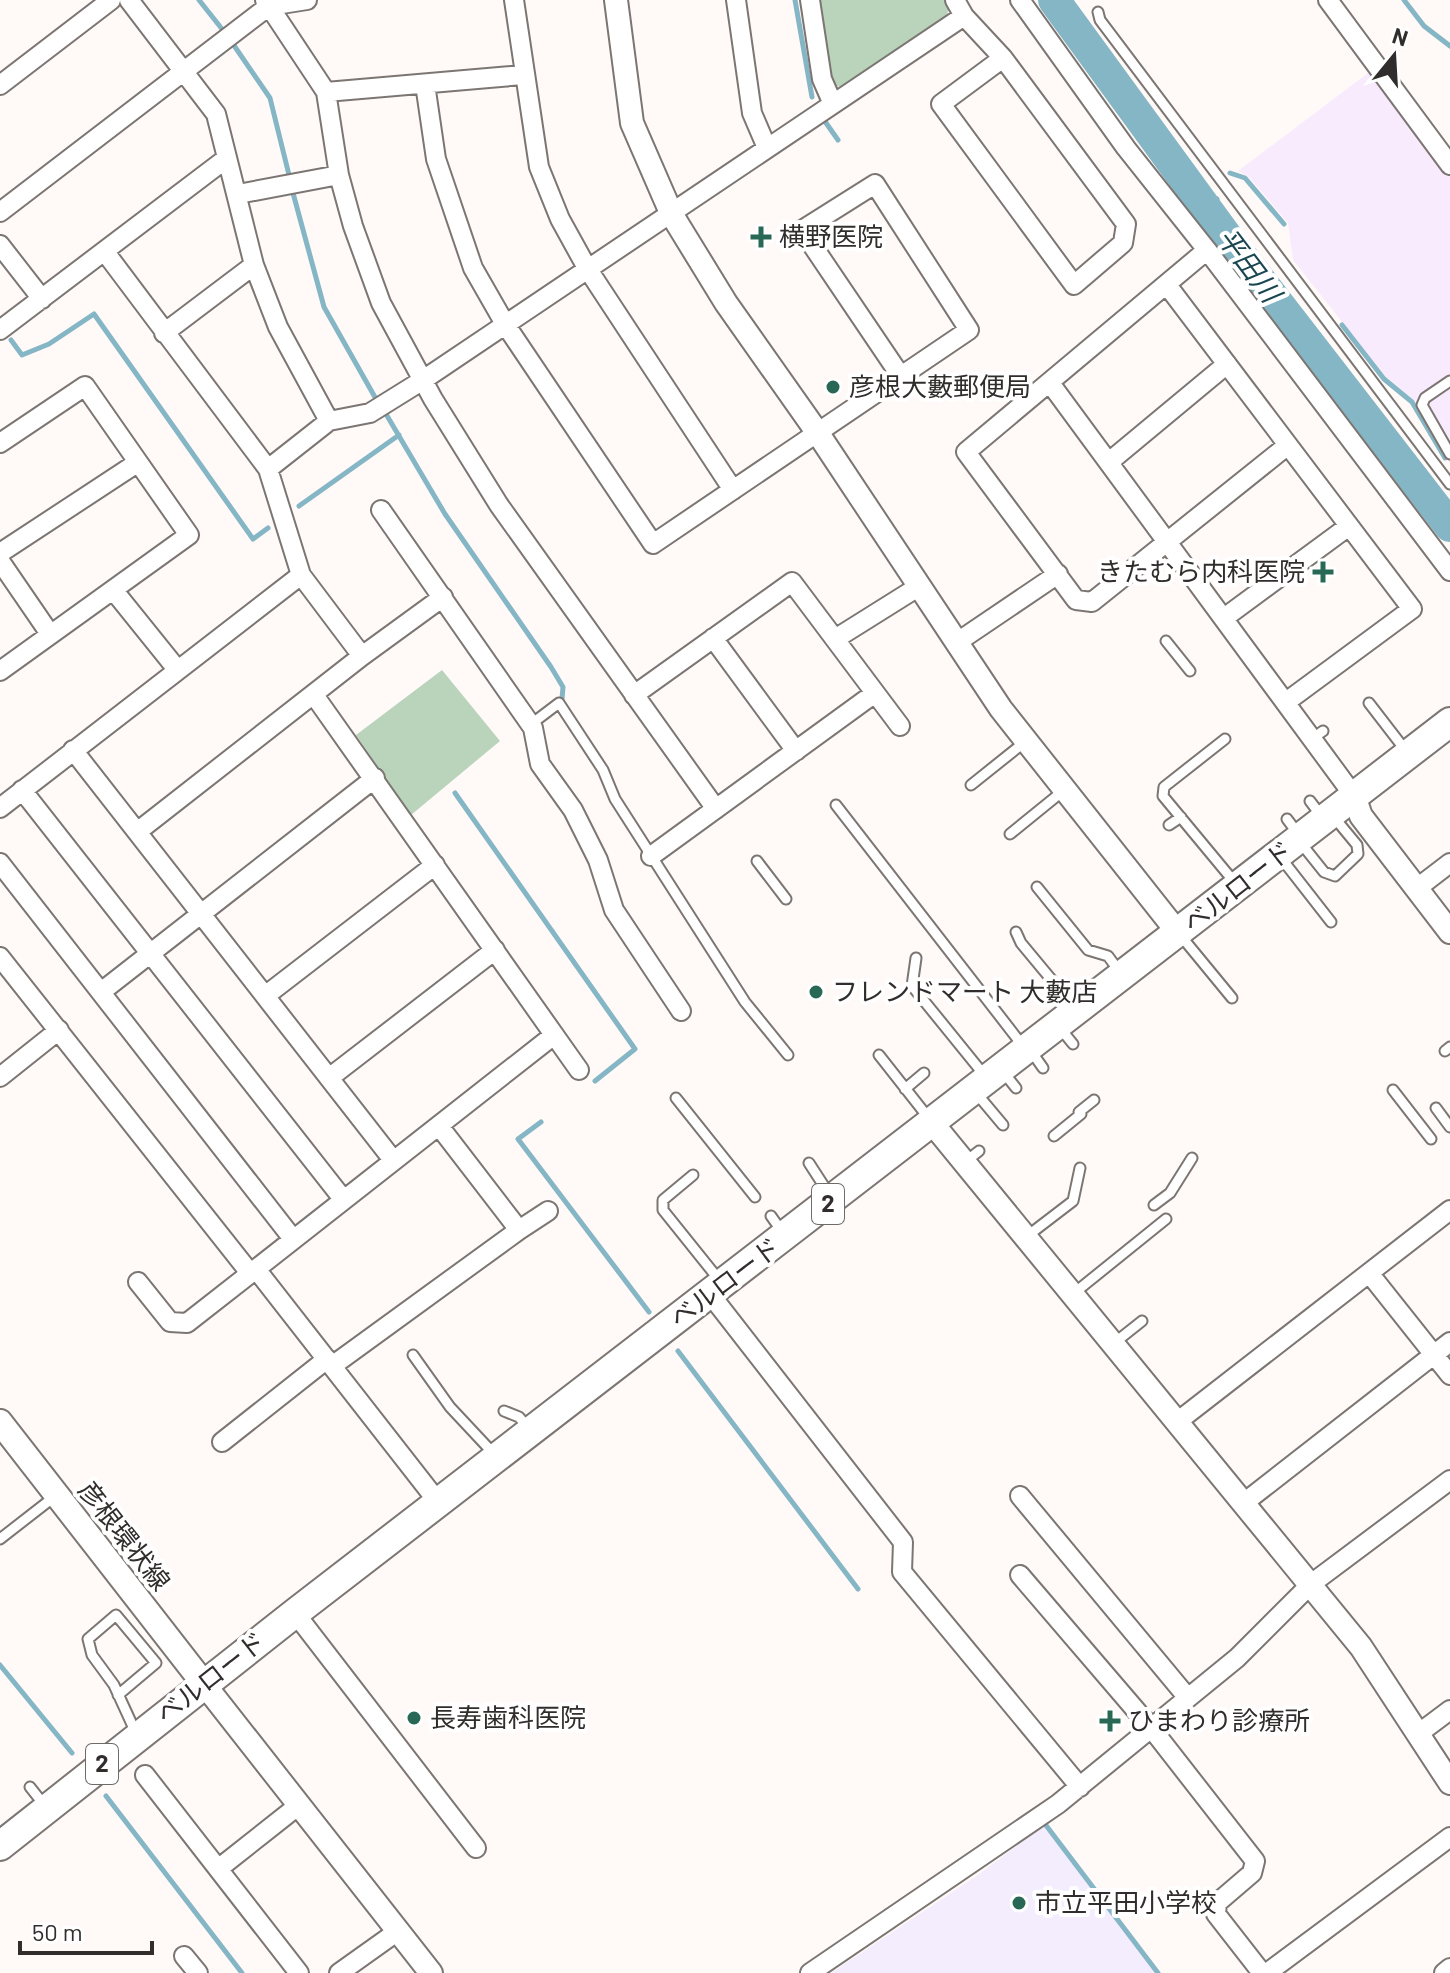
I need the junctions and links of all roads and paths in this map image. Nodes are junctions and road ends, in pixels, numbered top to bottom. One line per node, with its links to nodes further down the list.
1 (111, 0): 17 (street)
2 (129, 0): 14 (street)
3 (307, 0): 10 (street)
4 (514, 0): 15 (street)
5 (616, 0): 26 (street)
6 (736, 0): 20 (street)
7 (810, 0): 19 (street)
8 (1020, 0): 28 (street)
9 (1328, 0): 22 (street)
10 (267, 3): 14 (street); 18 (street)
11 (960, 8): 13 (street); 19 (street)
12 (1098, 12): 50 (lane)
13 (1003, 58): 13 (street)
14 (183, 70): 21 (street); 25 (street)
15 (523, 75): 16 (street); 31 (street)
16 (425, 84): 18 (street); 34 (street)
17 (0, 85)
18 (326, 92): 23 (street)
19 (832, 102): 20 (street)
20 (767, 148): 26 (street)
21 (227, 158): 24 (street); 29 (street)
22 (1450, 165)
23 (339, 175): 24 (street); 39 (street)
24 (238, 194): 30 (street)
25 (0, 212)
26 (672, 215): 31 (street); 43 (street)
27 (0, 245): 33 (street)
28 (1207, 250): 32 (street); 57 (street)
29 (105, 252): 33 (street); 36 (street)
30 (254, 265): 36 (street); 42 (street)
31 (587, 268): 34 (street); 51 (street)
32 (1167, 285): 37 (street); 41 (street)
33 (42, 299): 35 (street)
34 (505, 324): 39 (street); 51 (street)
35 (0, 330)
36 (164, 333): 49 (street)
37 (1227, 364): 45 (street); 47 (street)
38 (900, 375): 38 (street); 43 (street)
39 (423, 380): 42 (street); 75 (street)
40 (1450, 381): 46 (lane)
41 (1050, 383): 47 (street); 58 (street)
42 (329, 421): 49 (street)
43 (817, 432): 51 (street); 60 (street)
44 (0, 443): 48 (street)
45 (1288, 445): 53 (street); 54 (street)
46 (1450, 454)
47 (1109, 462): 54 (street)
48 (137, 463): 55 (street); 61 (street)
49 (268, 469): 59 (street)
50 (1450, 484)
51 (733, 490)
52 (381, 510): 62 (street)
53 (1349, 526): 63 (street); 76 (street)
54 (1167, 541): 58 (street); 63 (street)
55 (0, 553)
56 (0, 561): 64 (street)
57 (1450, 571)
58 (1058, 574): 68 (street)
59 (301, 575): 69 (street); 70 (street)
60 (918, 587): 66 (street); 68 (street)
61 (114, 591): 64 (street); 70 (street)
62 (443, 597): 69 (street); 79 (street)
63 (1214, 610): 76 (street)
64 (50, 634): 71 (street)
65 (713, 638): 66 (street); 75 (street); 84 (street)
66 (835, 639): 73 (street)
67 (1166, 641): 72 (lane)
68 (956, 643): 82 (street)
69 (362, 656): 74 (street)
70 (176, 668): 83 (street)
71 (0, 671)
72 (1190, 671)
73 (875, 693): 80 (street); 84 (street)
74 (314, 695): 86 (street); 97 (street)
75 (634, 695): 93 (street)
76 (1286, 702): 90 (street)
77 (1369, 703): 85 (lane)
78 (1450, 722): 85 (main road, ベルロード / 2)
79 (530, 725): 100 (lane); 122 (street)
80 (900, 726)
81 (1225, 739): 95 (lane)
82 (1026, 741): 87 (lane); 89 (street)
83 (73, 750): 88 (street); 97 (street)
84 (796, 751): 93 (street)
85 (1408, 754): 90 (main road, ベルロード / 2)
86 (375, 778): 104 (street); 109 (street)
87 (971, 785)
88 (22, 790): 92 (street); 115 (street)
89 (1063, 791): 98 (lane); 113 (street)
90 (1354, 796): 94 (main road, ベルロード / 2); 107 (street)
91 (836, 805): 128 (lane)
92 (0, 808)
93 (716, 809): 100 (street)
94 (1321, 812): 99 (main road, ベルロード / 2); 99 (lane)
95 (1181, 817): 96 (lane); 106 (lane)
96 (1169, 825)
97 (137, 832): 109 (street)
98 (1010, 834)
99 (1291, 838): 106 (main road, ベルロード / 2); 110 (lane)
100 (651, 856): 126 (lane)
101 (757, 861): 108 (lane)
102 (0, 863): 119 (street)
103 (1450, 863): 107 (street)
104 (435, 865): 114 (street); 120 (street)
105 (1037, 887): 118 (lane)
106 (1238, 887): 113 (main road, ベルロード / 2)
107 (1416, 889): 112 (street)
108 (786, 899)
109 (201, 914): 115 (street); 120 (street)
110 (1331, 922)
111 (1016, 932): 123 (lane)
112 (1450, 932)
113 (1179, 934): 118 (main road, ベルロード / 2); 121 (lane)
114 (495, 950): 125 (street); 132 (street)
115 (151, 954): 119 (street); 151 (street)
116 (0, 957): 124 (street)
117 (916, 958): 133 (lane)
118 (1123, 977): 123 (main road, ベルロード / 2)
119 (101, 992): 159 (street)
120 (265, 996): 132 (street)
121 (1232, 998)
122 (682, 1010)
123 (1070, 1027): 128 (main road, ベルロード / 2)
124 (59, 1030): 131 (street); 160 (street)
125 (554, 1035): 129 (street); 141 (street)
126 (788, 1055)
127 (879, 1055): 134 (lane)
128 (1033, 1056): 133 (main road, ベルロード / 2)
129 (579, 1070)
130 (924, 1073): 134 (lane)
131 (0, 1077)
132 (329, 1078): 146 (street)
133 (995, 1082): 139 (main road, ベルロード / 2); 140 (lane)
134 (905, 1089): 139 (lane)
135 (1393, 1090): 144 (lane)
136 (676, 1098): 150 (lane)
137 (1094, 1100): 143 (lane)
138 (1436, 1108): 142 (lane)
139 (933, 1124): 152 (main road, ベルロード / 2); 158 (street)
140 (1003, 1125)
141 (439, 1126): 146 (street); 157 (street)
142 (1450, 1127)
143 (1054, 1136)
144 (1431, 1139)
145 (1192, 1158): 153 (lane)
146 (393, 1160): 151 (street)
147 (809, 1163): 152 (lane)
148 (1080, 1168): 158 (lane)
149 (693, 1175): 163 (lane)
150 (755, 1197)
151 (343, 1199): 159 (street)
152 (833, 1200): 163 (main road, ベルロード / 2)
153 (1154, 1205)
154 (1450, 1210): 161 (street)
155 (548, 1211): 157 (street)
156 (1166, 1219): 164 (lane)
157 (519, 1230): 170 (street)
158 (1026, 1237): 164 (street)
159 (293, 1239): 160 (street)
160 (253, 1271): 162 (street); 170 (street)
161 (1369, 1273): 168 (street); 174 (street)
162 (138, 1282)
163 (716, 1290): 175 (main road, ベルロード / 2); 196 (street)
164 (1073, 1294): 167 (street)
165 (1142, 1321): 167 (lane)
166 (1450, 1342): 168 (street)
167 (1113, 1344): 174 (street)
168 (1434, 1354): 171 (street); 182 (street)
169 (413, 1355): 177 (lane)
170 (330, 1362): 176 (street); 181 (street)
171 (1450, 1375)
172 (504, 1411): 175 (lane)
173 (0, 1422): 179 (main road, 彦根環状線)
174 (1177, 1422): 182 (street)
175 (531, 1431): 177 (main road, ベルロード / 2)
176 (222, 1442)
177 (497, 1457): 181 (main road, ベルロード / 2)
178 (1450, 1480): 185 (street)
179 (57, 1495): 183 (lane); 187 (main road, 彦根環状線)
180 (1020, 1496): 189 (street)
181 (438, 1502): 186 (main road, ベルロード / 2)
182 (1245, 1502): 185 (street)
183 (0, 1539)
184 (1020, 1575): 192 (street)
185 (1311, 1584): 189 (street); 193 (street)
186 (295, 1613): 187 (main road, ベルロード / 2); 200 (street)
187 (204, 1684): 191 (main road, ベルロード / 2); 197 (street)
188 (118, 1695): 188 (lane); 191 (lane)
189 (1188, 1698): 192 (street)
190 (1450, 1710): 193 (street)
191 (130, 1728): 199 (main road, ベルロード / 2)
192 (1152, 1729): 196 (street); 210 (street)
193 (1418, 1734): 195 (street)
194 (145, 1775): 201 (street)
195 (1450, 1783)
196 (1080, 1787): 209 (street)
197 (299, 1805): 201 (street); 202 (street)
198 (1450, 1837): 210 (street)
199 (0, 1846)
200 (476, 1848)
201 (218, 1869): 206 (street)
202 (398, 1931): 207 (street); 208 (street)
203 (184, 1956): 205 (street)
204 (1450, 1968): 211 (street)
205 (198, 1973)
206 (299, 1973)
207 (339, 1973)
208 (431, 1973)
209 (810, 1973)
210 (1264, 1973)
211 (1444, 1973)

